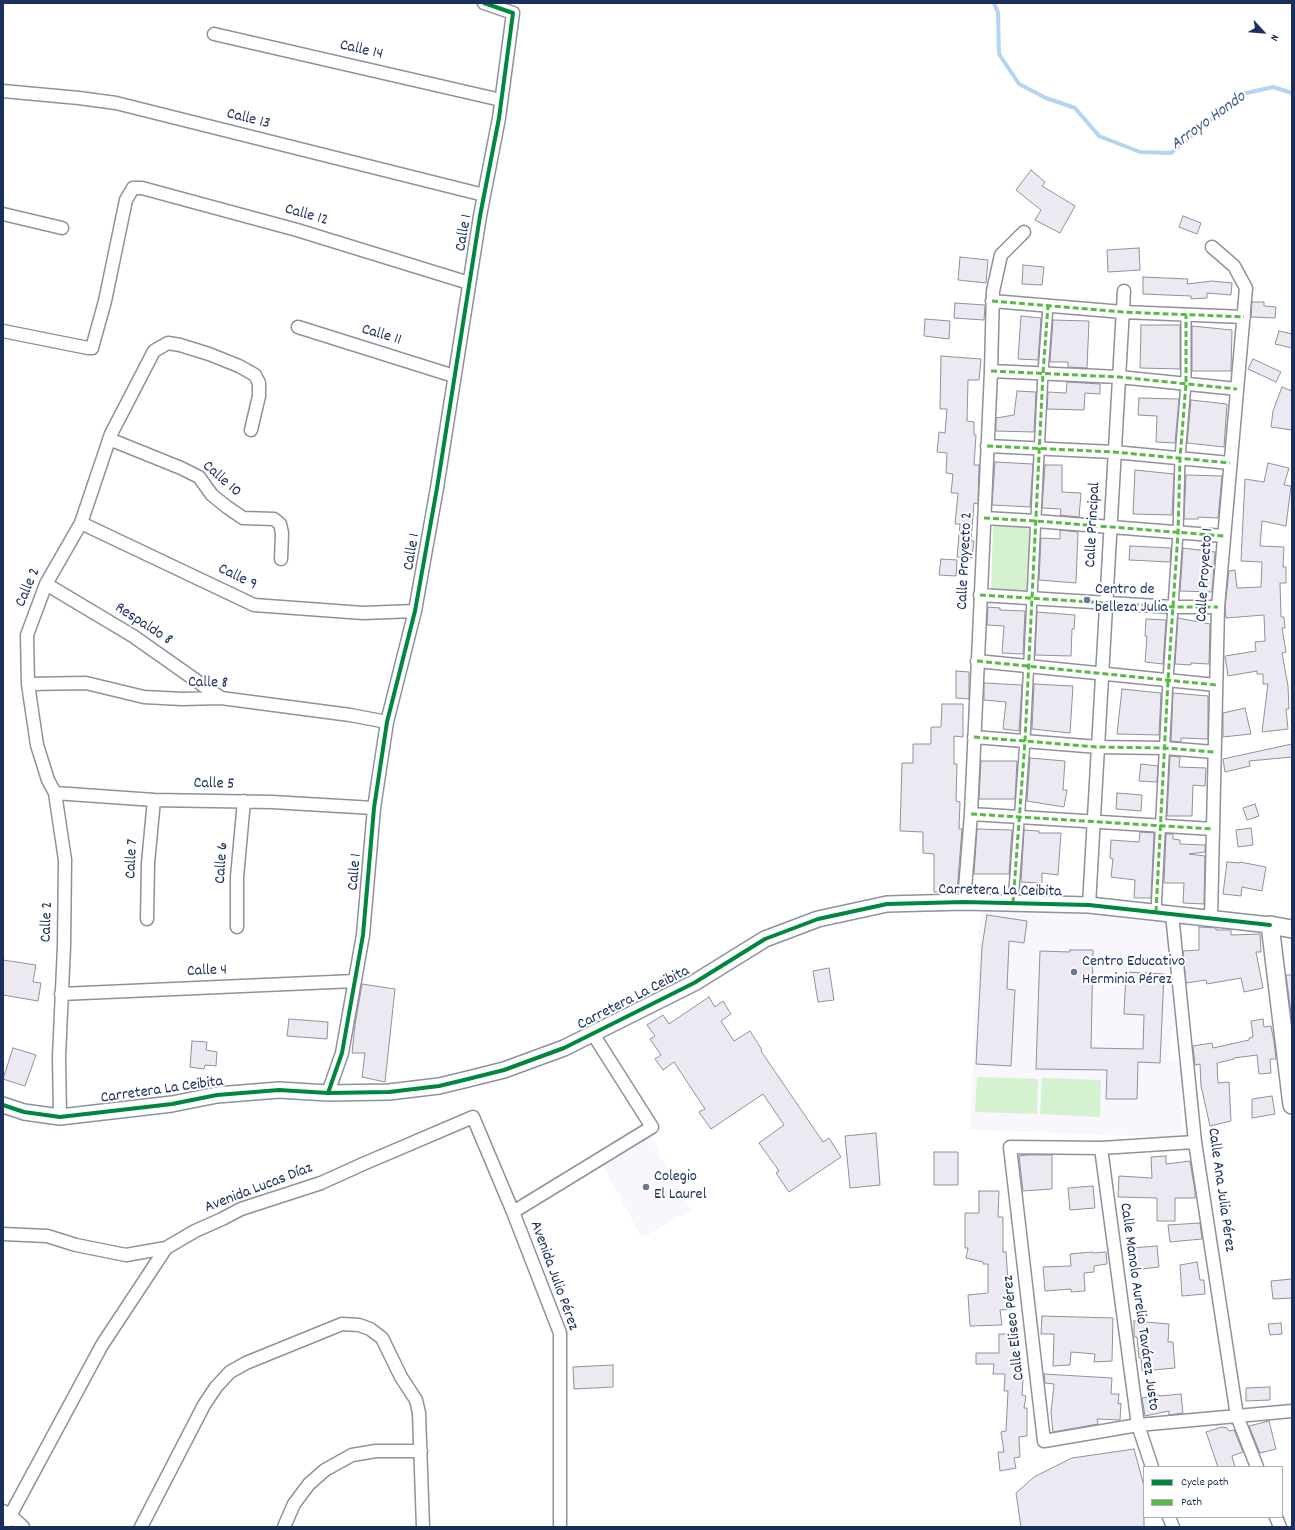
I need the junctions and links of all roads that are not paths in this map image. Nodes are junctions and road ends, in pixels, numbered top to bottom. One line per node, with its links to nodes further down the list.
1 (484, 3): 4 (street, Calle 1)
2 (214, 34): 4 (street, Calle 14)
3 (3, 91): 5 (street, Calle 13)
4 (501, 100): 5 (street, Calle 1)
5 (484, 195): 10 (street, Calle 1)
6 (3, 214): 7 (street)
7 (62, 228)
8 (1024, 232): 12 (street, Calle Proyecto 2)
9 (1212, 247): 16 (street, Calle Proyecto 1)
10 (468, 283): 18 (street, Calle 12); 21 (street, Calle 1)
11 (1124, 291): 14 (street, Calle Principal)
12 (992, 300): 13 (street); 19 (street, Calle Proyecto 2)
13 (1048, 306): 14 (street); 20 (street)
14 (1123, 312): 15 (street); 22 (street, Calle Principal)
15 (1186, 315): 16 (street); 23 (street)
16 (1244, 318): 24 (street, Calle Proyecto 1)
17 (298, 327): 21 (street, Calle 11)
18 (3, 331)
19 (990, 371): 20 (street); 27 (street, Calle Proyecto 2)
20 (1043, 373): 22 (street); 28 (street)
21 (454, 376): 45 (street, Calle 1)
22 (1119, 377): 23 (street); 29 (street, Calle Principal)
23 (1186, 384): 24 (street); 30 (street)
24 (1237, 389): 31 (street, Calle Proyecto 1)
25 (251, 430): 26 (street, Calle 2)
26 (109, 439): 34 (street, Calle 2); 38 (street, Calle 10)
27 (987, 446): 28 (street); 32 (street, Calle Proyecto 2)
28 (1039, 448): 29 (street); 33 (street)
29 (1114, 452): 30 (street); 35 (street, Calle Principal)
30 (1180, 458): 31 (street); 36 (street)
31 (1230, 463): 37 (street, Calle Proyecto 1)
32 (984, 518): 33 (street); 40 (street, Calle Proyecto 2)
33 (1036, 520): 35 (street); 41 (street)
34 (81, 523): 39 (street, Calle 2); 45 (street, Calle 9)
35 (1110, 528): 36 (street); 42 (street, Calle Principal)
36 (1178, 533): 37 (street); 43 (street)
37 (1224, 536): 44 (street, Calle Proyecto 1)
38 (281, 560)
39 (46, 584): 50 (street, Calle 2); 52 (street, Respaldo 8)
40 (980, 595): 41 (street); 46 (street, Calle Proyecto 2)
41 (1032, 599): 42 (street); 47 (street)
42 (1106, 604): 43 (street); 48 (street, Calle Principal)
43 (1173, 607): 44 (street); 49 (street)
44 (1218, 607): 51 (street, Calle Proyecto 1)
45 (415, 611): 53 (street, Calle 1)
46 (977, 661): 47 (street); 54 (street, Calle Proyecto 2)
47 (1028, 667): 48 (street); 55 (street)
48 (1102, 674): 49 (street); 56 (street, Calle Principal)
49 (1168, 680): 51 (street); 57 (street)
50 (28, 684): 52 (street, Calle 8); 59 (street, Calle 2)
51 (1216, 685): 58 (street, Calle Proyecto 1)
52 (221, 698): 53 (street, Calle 8)
53 (387, 722): 62 (street, Calle 1)
54 (974, 737): 55 (street); 63 (street, Calle Proyecto 2)
55 (1025, 741): 56 (street); 64 (street)
56 (1098, 747): 57 (street); 65 (street, Calle Principal)
57 (1164, 748): 58 (street); 66 (street)
58 (1214, 752): 67 (street, Calle Proyecto 1)
59 (55, 793): 60 (street, Calle 5); 79 (street, Calle 2)
60 (154, 800): 61 (street, Calle 5); 74 (street, Calle 7)
61 (244, 801): 62 (street, Calle 5); 76 (street, Calle 6)
62 (374, 808): 78 (street, Calle 1)
63 (970, 814): 64 (street); 68 (street, Calle Proyecto 2)
64 (1019, 817): 65 (street); 69 (street)
65 (1093, 822): 66 (street); 70 (street, Calle Principal)
66 (1161, 826): 67 (street); 71 (street)
67 (1213, 829): 73 (street, Calle Proyecto 1)
68 (964, 902): 69 (street, Carretera La Ceibita); 80 (street, Carretera La Ceibita)
69 (1013, 903): 70 (street, Carretera La Ceibita)
70 (1089, 905): 71 (street, Carretera La Ceibita)
71 (1156, 912): 72 (street, Carretera La Ceibita)
72 (1172, 914): 73 (street, Carretera La Ceibita); 86 (street, Calle Ana Julia Pérez)
73 (1211, 918): 75 (street, Carretera La Ceibita)
74 (147, 919)
75 (1270, 925): 77 (main road, Carretera La Ceibita); 83 (main road)
76 (237, 927)
77 (1292, 929)
78 (355, 981): 79 (street, Calle 4); 81 (street, Calle 1)
79 (61, 994): 84 (street, Calle 2)
80 (593, 1034): 81 (street, Carretera La Ceibita); 88 (street)
81 (328, 1093): 84 (street, Carretera La Ceibita)
82 (3, 1105): 84 (street, Carretera La Ceibita)
83 (1292, 1105)
84 (60, 1117)
85 (473, 1117): 88 (street, Avenida Julio Pérez); 90 (street, Avenida Lucas Díaz)
86 (1195, 1142): 87 (street, Calle Eliseo Pérez); 92 (street, Calle Ana Julia Pérez)
87 (1101, 1148): 93 (street, Calle Manolo Aurelio Tavárez Justo); 93 (street, Calle Eliseo Pérez)
88 (513, 1212): 103 (street, Avenida Julio Pérez)
89 (3, 1234): 90 (street, Avenida Lucas Díaz)
90 (166, 1248): 97 (street)
91 (1292, 1411): 92 (street, Calle Eliseo Pérez)
92 (1237, 1416): 93 (street, Calle Eliseo Pérez); 96 (street, Calle Ana Julia Pérez)
93 (1138, 1425): 95 (street, Calle Manolo Aurelio Tavárez Justo)
94 (421, 1451): 100 (street); 101 (street); 102 (street)
95 (1152, 1466)
96 (1257, 1466)
97 (5, 1512): 98 (street); 99 (street)
98 (4, 1527)
99 (23, 1527)
100 (141, 1527)
101 (284, 1527)
102 (423, 1527)
103 (560, 1527)

